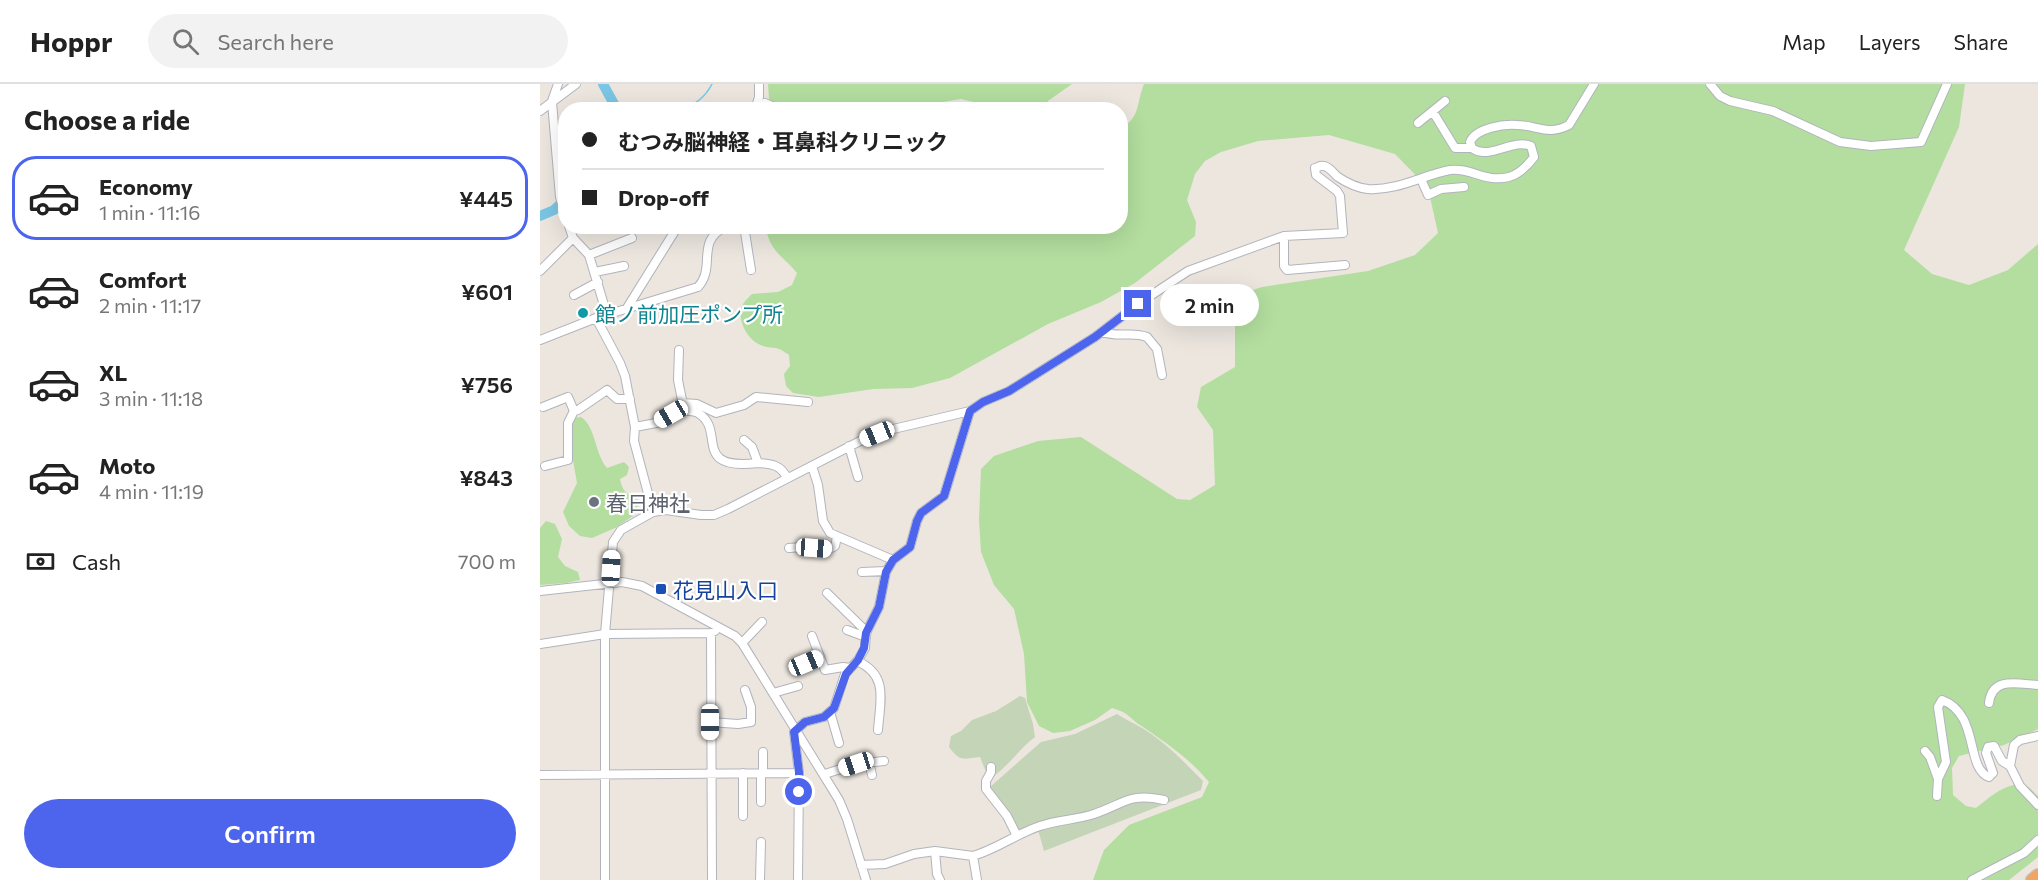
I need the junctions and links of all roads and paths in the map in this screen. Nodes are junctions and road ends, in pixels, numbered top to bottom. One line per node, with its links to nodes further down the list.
1 (558, 84): 8 (street)
2 (576, 84): 8 (street)
3 (759, 84): 9 (street)
4 (1594, 84): 13 (street)
5 (1710, 84): 6 (street)
6 (1947, 84)
7 (1444, 101): 11 (street)
8 (552, 102): 10 (street); 14 (street)
9 (763, 102)
10 (540, 111)
11 (1433, 112): 12 (street); 13 (street)
12 (1418, 123)
13 (1472, 148): 15 (street)
14 (558, 176)
15 (1421, 179): 16 (street); 21 (street)
16 (1464, 188)
17 (572, 234): 22 (street)
18 (673, 234): 32 (street)
19 (714, 234): 32 (street)
20 (745, 234): 27 (street)
21 (1284, 236): 25 (street); 35 (street)
22 (573, 238): 24 (street); 28 (street)
23 (632, 238): 24 (street)
24 (589, 255): 29 (street)
25 (1345, 265)
26 (624, 266): 29 (street)
27 (751, 270)
28 (540, 271)
29 (596, 272): 30 (street)
30 (598, 282): 31 (street); 33 (street)
31 (574, 296)
32 (627, 308): 33 (street)
33 (607, 315): 34 (street)
34 (596, 318): 36 (street); 39 (street)
35 (1103, 332): 38 (street); 44 (street)
36 (540, 340)
37 (679, 350): 42 (street)
38 (1162, 375)
39 (630, 399): 43 (street); 45 (street)
40 (808, 402): 42 (street)
41 (543, 406): 43 (street)
42 (683, 406): 45 (street); 48 (street)
43 (574, 411): 49 (street)
44 (970, 411): 47 (street); 56 (street)
45 (635, 427): 53 (street)
46 (744, 440): 48 (street)
47 (849, 446): 50 (street); 51 (street)
48 (758, 463): 52 (street)
49 (545, 466)
50 (812, 466): 52 (street); 54 (street)
51 (858, 477)
52 (787, 478): 53 (street)
53 (653, 512): 59 (street)
54 (837, 537): 55 (street); 56 (street)
55 (789, 548)
56 (893, 560): 57 (street)
57 (886, 571): 58 (street); 67 (street)
58 (862, 572)
59 (610, 583): 60 (street); 63 (street); 66 (street)
60 (540, 591)
61 (826, 593): 67 (street)
62 (762, 622): 69 (street)
63 (721, 627): 65 (street); 69 (street)
64 (847, 630): 67 (street)
65 (711, 633): 66 (street); 80 (street)
66 (605, 634): 70 (street); 97 (street)
67 (866, 634): 73 (street)
68 (812, 636): 71 (street)
69 (742, 643): 77 (street)
70 (540, 644)
71 (820, 657): 72 (street); 73 (street)
72 (795, 663)
73 (854, 665): 79 (street); 82 (street)
74 (2038, 685): 78 (street)
75 (798, 686): 77 (street)
76 (745, 690): 80 (street)
77 (773, 693): 81 (street)
78 (1989, 703)
79 (830, 712): 81 (street); 84 (street)
80 (710, 722): 94 (street)
81 (796, 729): 91 (street); 95 (street)
82 (878, 730)
83 (2038, 736): 89 (street)
84 (839, 743)
85 (1925, 751): 99 (street)
86 (763, 752): 93 (street)
87 (884, 761): 88 (street)
88 (869, 762): 95 (street); 98 (street)
89 (2010, 766): 99 (street); 103 (street)
90 (991, 767): 105 (street)
91 (799, 772): 93 (street); 115 (street)
92 (743, 773): 93 (street); 94 (street); 104 (street)
93 (762, 773): 102 (street)
94 (710, 774): 97 (street); 113 (street)
95 (825, 774): 110 (street)
96 (540, 775): 97 (street)
97 (605, 775): 112 (street)
98 (872, 776)
99 (1938, 779): 100 (street)
100 (1937, 796)
101 (1164, 800): 105 (street)
102 (761, 802)
103 (2038, 805)
104 (743, 816)
105 (1017, 836): 109 (street)
106 (2038, 840): 119 (street)
107 (761, 842): 114 (street)
108 (935, 851): 109 (street); 110 (street); 117 (street)
109 (973, 856): 118 (street)
110 (861, 865): 116 (street)
111 (2038, 875): 120 (highway)
112 (605, 880)
113 (712, 880)
114 (760, 880)
115 (798, 880)
116 (866, 880)
117 (940, 880)
118 (977, 880)
119 (1972, 880)
120 (2031, 880)

